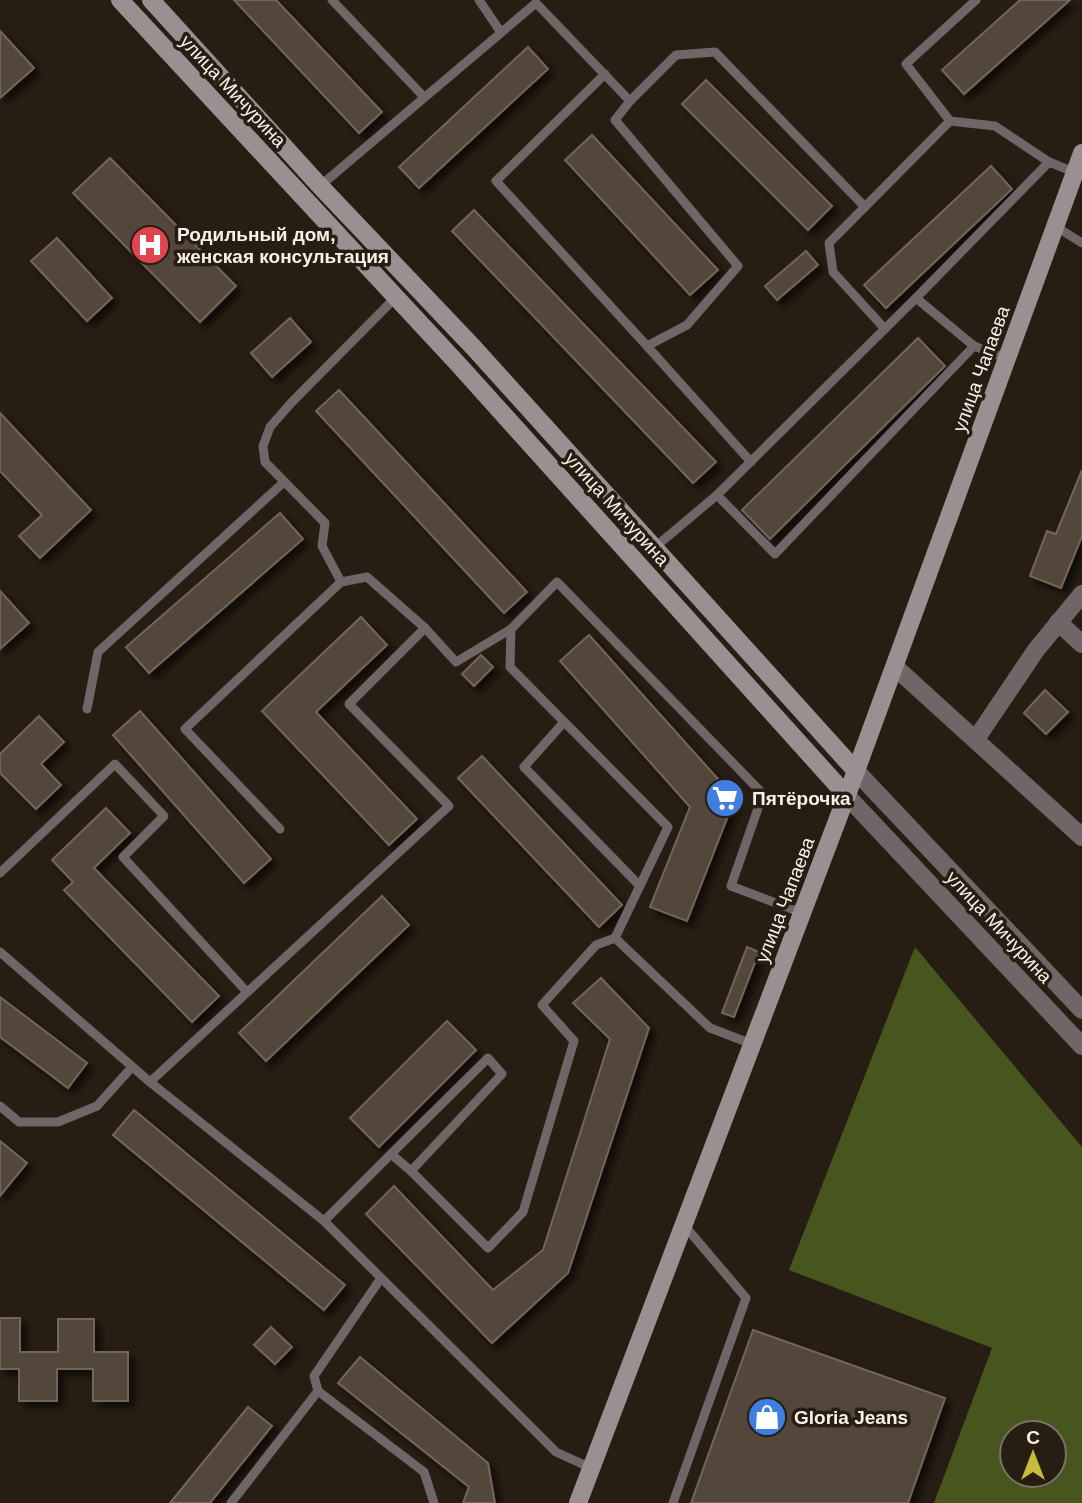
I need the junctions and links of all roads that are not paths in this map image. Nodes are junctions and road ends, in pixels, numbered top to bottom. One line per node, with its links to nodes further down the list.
1 (120, 0): 18 (street, улица Мичурина)
2 (151, 0): 14 (street, улица Мичурина)
3 (332, 0): 8 (lane)
4 (479, 0): 6 (lane)
5 (976, 0): 10 (lane)
6 (500, 31): 7 (lane); 8 (lane)
7 (604, 74): 9 (lane); 21 (lane)
8 (424, 97): 14 (lane)
9 (630, 101): 15 (lane); 21 (lane)
10 (950, 121): 12 (lane); 15 (lane)
11 (1082, 153): 13 (street, улица Чапаева)
12 (1049, 162): 13 (lane); 19 (lane)
13 (1074, 172): 16 (street, улица Чапаева)
14 (320, 186): 27 (street, улица Мичурина)
15 (865, 207): 20 (lane)
16 (1055, 226): 17 (lane); 23 (street, улица Чапаева)
17 (1082, 243)
18 (396, 297): 25 (lane); 39 (street, улица Мичурина)
19 (916, 298): 20 (lane); 22 (lane)
20 (885, 329): 24 (lane)
21 (648, 346): 24 (lane)
22 (974, 346): 23 (lane); 26 (lane)
23 (1007, 359): 34 (street, улица Чапаева)
24 (751, 462): 26 (lane)
25 (284, 482): 28 (lane); 35 (lane)
26 (716, 495): 27 (lane)
27 (654, 548): 38 (street, улица Мичурина)
28 (341, 582): 31 (lane); 40 (lane)
29 (1082, 594): 30 (street)
30 (1058, 622): 33 (street); 37 (street)
31 (425, 628): 32 (lane); 47 (lane)
32 (512, 629): 36 (lane); 44 (lane)
33 (1082, 644)
34 (895, 667): 37 (street); 38 (street, улица Чапаева)
35 (87, 709)
36 (564, 722): 43 (lane); 43 (lane)
37 (976, 738): 41 (street)
38 (856, 771): 39 (street, улица Чапаева); 48 (street, улица Мичурина)
39 (847, 796): 44 (street, улица Чапаева); 50 (street, улица Мичурина)
40 (279, 829)
41 (1082, 837)
42 (0, 873): 47 (lane)
43 (640, 886): 45 (lane)
44 (802, 913): 49 (street, улица Чапаева)
45 (615, 938): 49 (lane); 55 (lane)
46 (0, 951): 51 (lane)
47 (247, 992): 52 (lane)
48 (1082, 1010)
49 (752, 1044): 57 (street, улица Чапаева)
50 (1082, 1046)
51 (132, 1067): 52 (lane); 53 (lane)
52 (150, 1082): 56 (lane)
53 (0, 1106)
54 (391, 1154): 55 (lane); 55 (lane); 56 (lane)
55 (411, 1171)
56 (324, 1221): 58 (lane)
57 (684, 1225): 60 (street, улица Чапаева); 64 (lane)
58 (381, 1278): 59 (lane); 60 (lane)
59 (318, 1391): 61 (lane); 62 (lane)
60 (592, 1468): 63 (street, улица Чапаева)
61 (231, 1503)
62 (435, 1503)
63 (578, 1503)
64 (673, 1503)

